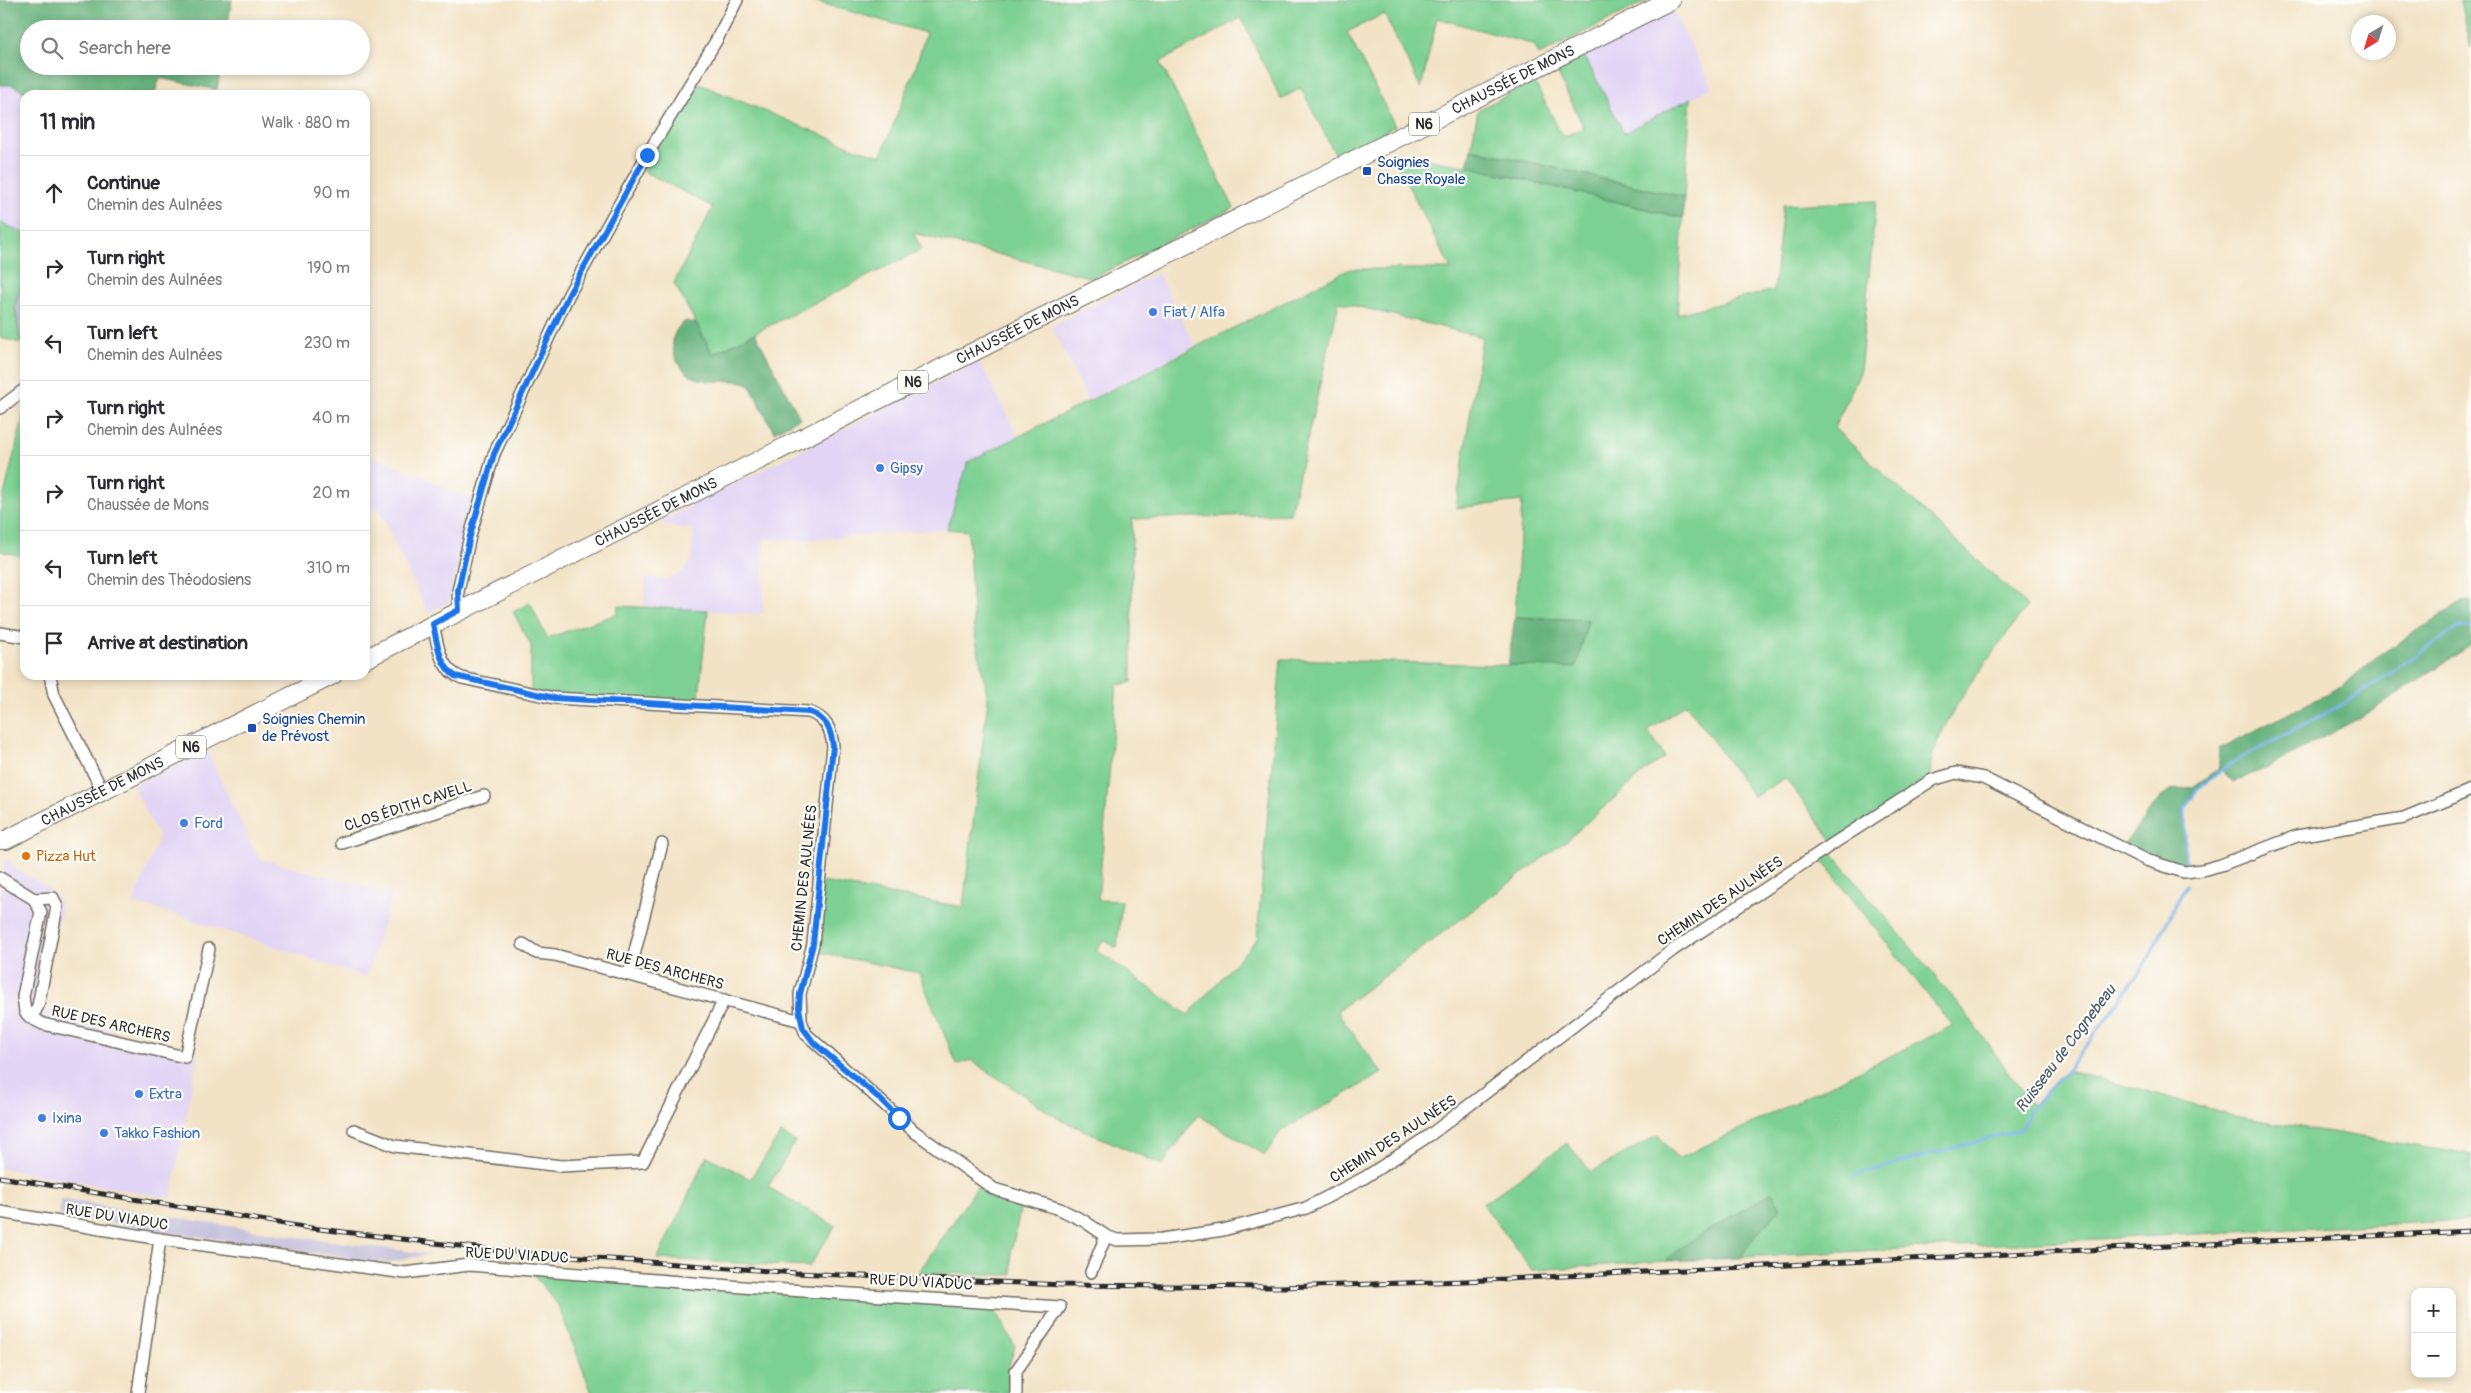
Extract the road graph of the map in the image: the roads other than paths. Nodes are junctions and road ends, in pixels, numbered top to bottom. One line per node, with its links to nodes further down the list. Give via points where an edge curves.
1 (737, 0): 5 (street, via 569,294 494,454 470,536 458,591)
2 (1671, 0): 5 (main road, CHAUSSÉE DE MONS / N6)
3 (20, 393): 4 (street)
4 (0, 408)
5 (459, 610): 6 (main road, CHAUSSÉE DE MONS / N6)
6 (433, 624): 9 (main road, CHAUSSÉE DE MONS / N6); 27 (street, CHEMIN DES AULNÉES, via 445,667 462,678 554,698 809,712 825,721 833,746 813,944 800,994)
7 (0, 633): 8 (street)
8 (20, 636)
9 (370, 656)
10 (51, 680): 12 (street, via 54,696)
11 (323, 680): 12 (main road, CHAUSSÉE DE MONS / N6)
12 (102, 790): 16 (main road, CHAUSSÉE DE MONS / N6)
13 (2471, 790): 30 (street, CHEMIN DES AULNÉES, via 2404,818 2298,836 2221,865 2184,872 2146,860 1983,778 1956,773 1942,776 1729,911 1667,954 1430,1135 1334,1195 1281,1216 1192,1236 1117,1240)
14 (484, 796): 15 (street, CLOS ÉDITH CAVELL)
15 (342, 843)
16 (2, 844)
17 (662, 844): 24 (street)
18 (0, 878): 20 (street)
19 (0, 889): 20 (street)
20 (18, 892): 21 (street, RUE DES ARCHERS)
21 (34, 899): 26 (street, RUE DES ARCHERS, via 41,912 23,996 25,1012); 26 (street, RUE DES ARCHERS, via 53,898 57,907 38,1006)
22 (523, 944): 24 (street, RUE DES ARCHERS, via 537,953)
23 (209, 949): 26 (street, RUE DES ARCHERS, via 185,1057 43,1024)
24 (629, 975): 25 (street, RUE DES ARCHERS)
25 (724, 1000): 27 (street, RUE DES ARCHERS); 28 (street, via 643,1162 561,1166 395,1146)
26 (31, 1018)
27 (801, 1021): 30 (street, CHEMIN DES AULNÉES, via 814,1043 915,1132 981,1182 1002,1193 1060,1209)
28 (354, 1130)
29 (0, 1212): 31 (street, RUE DU VIADUC)
30 (1106, 1236): 32 (street)
31 (160, 1239): 33 (street); 34 (street, RUE DU VIADUC, via 405,1273 469,1265 756,1288 1060,1306 1016,1371)
32 (1091, 1272)
33 (138, 1393)
34 (1016, 1393)

